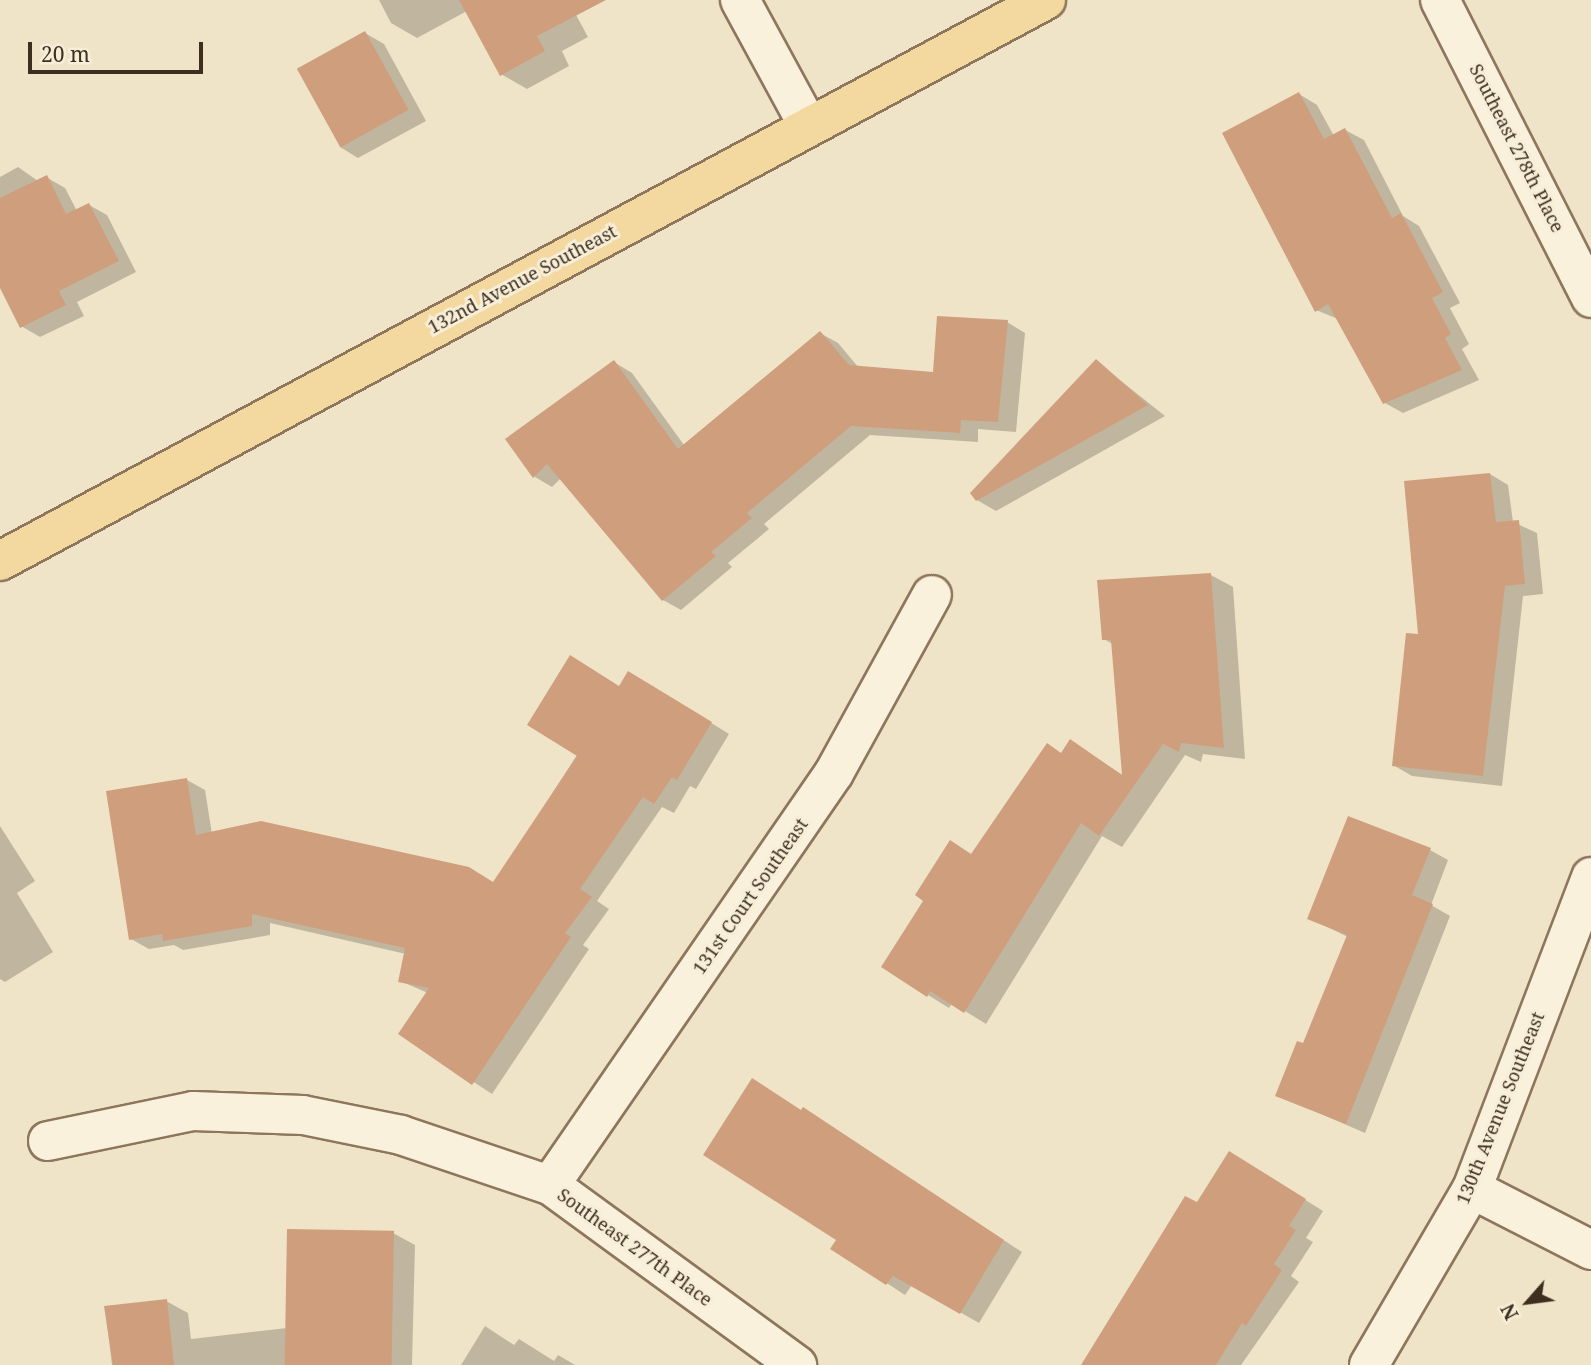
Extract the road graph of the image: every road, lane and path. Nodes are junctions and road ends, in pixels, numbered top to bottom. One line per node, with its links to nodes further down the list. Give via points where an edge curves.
1 (740, 0): 4 (street)
2 (1046, 0): 4 (main road, 132nd Avenue Southeast)
3 (1440, 0): 5 (street, Southeast 278th Place)
4 (808, 125): 6 (main road, 132nd Avenue Southeast)
5 (1591, 298)
6 (0, 561)
7 (932, 595): 10 (street, 131st Court Southeast, via 834,773)
8 (1591, 877): 11 (street, 130th Avenue Southeast)
9 (48, 1141): 10 (street, Southeast 277th Place, via 193,1111 303,1115 401,1135)
10 (550, 1185): 13 (street, Southeast 277th Place)
11 (1472, 1189): 12 (street); 14 (street, 130th Avenue Southeast)
12 (1591, 1250)
13 (797, 1365)
14 (1368, 1365)

